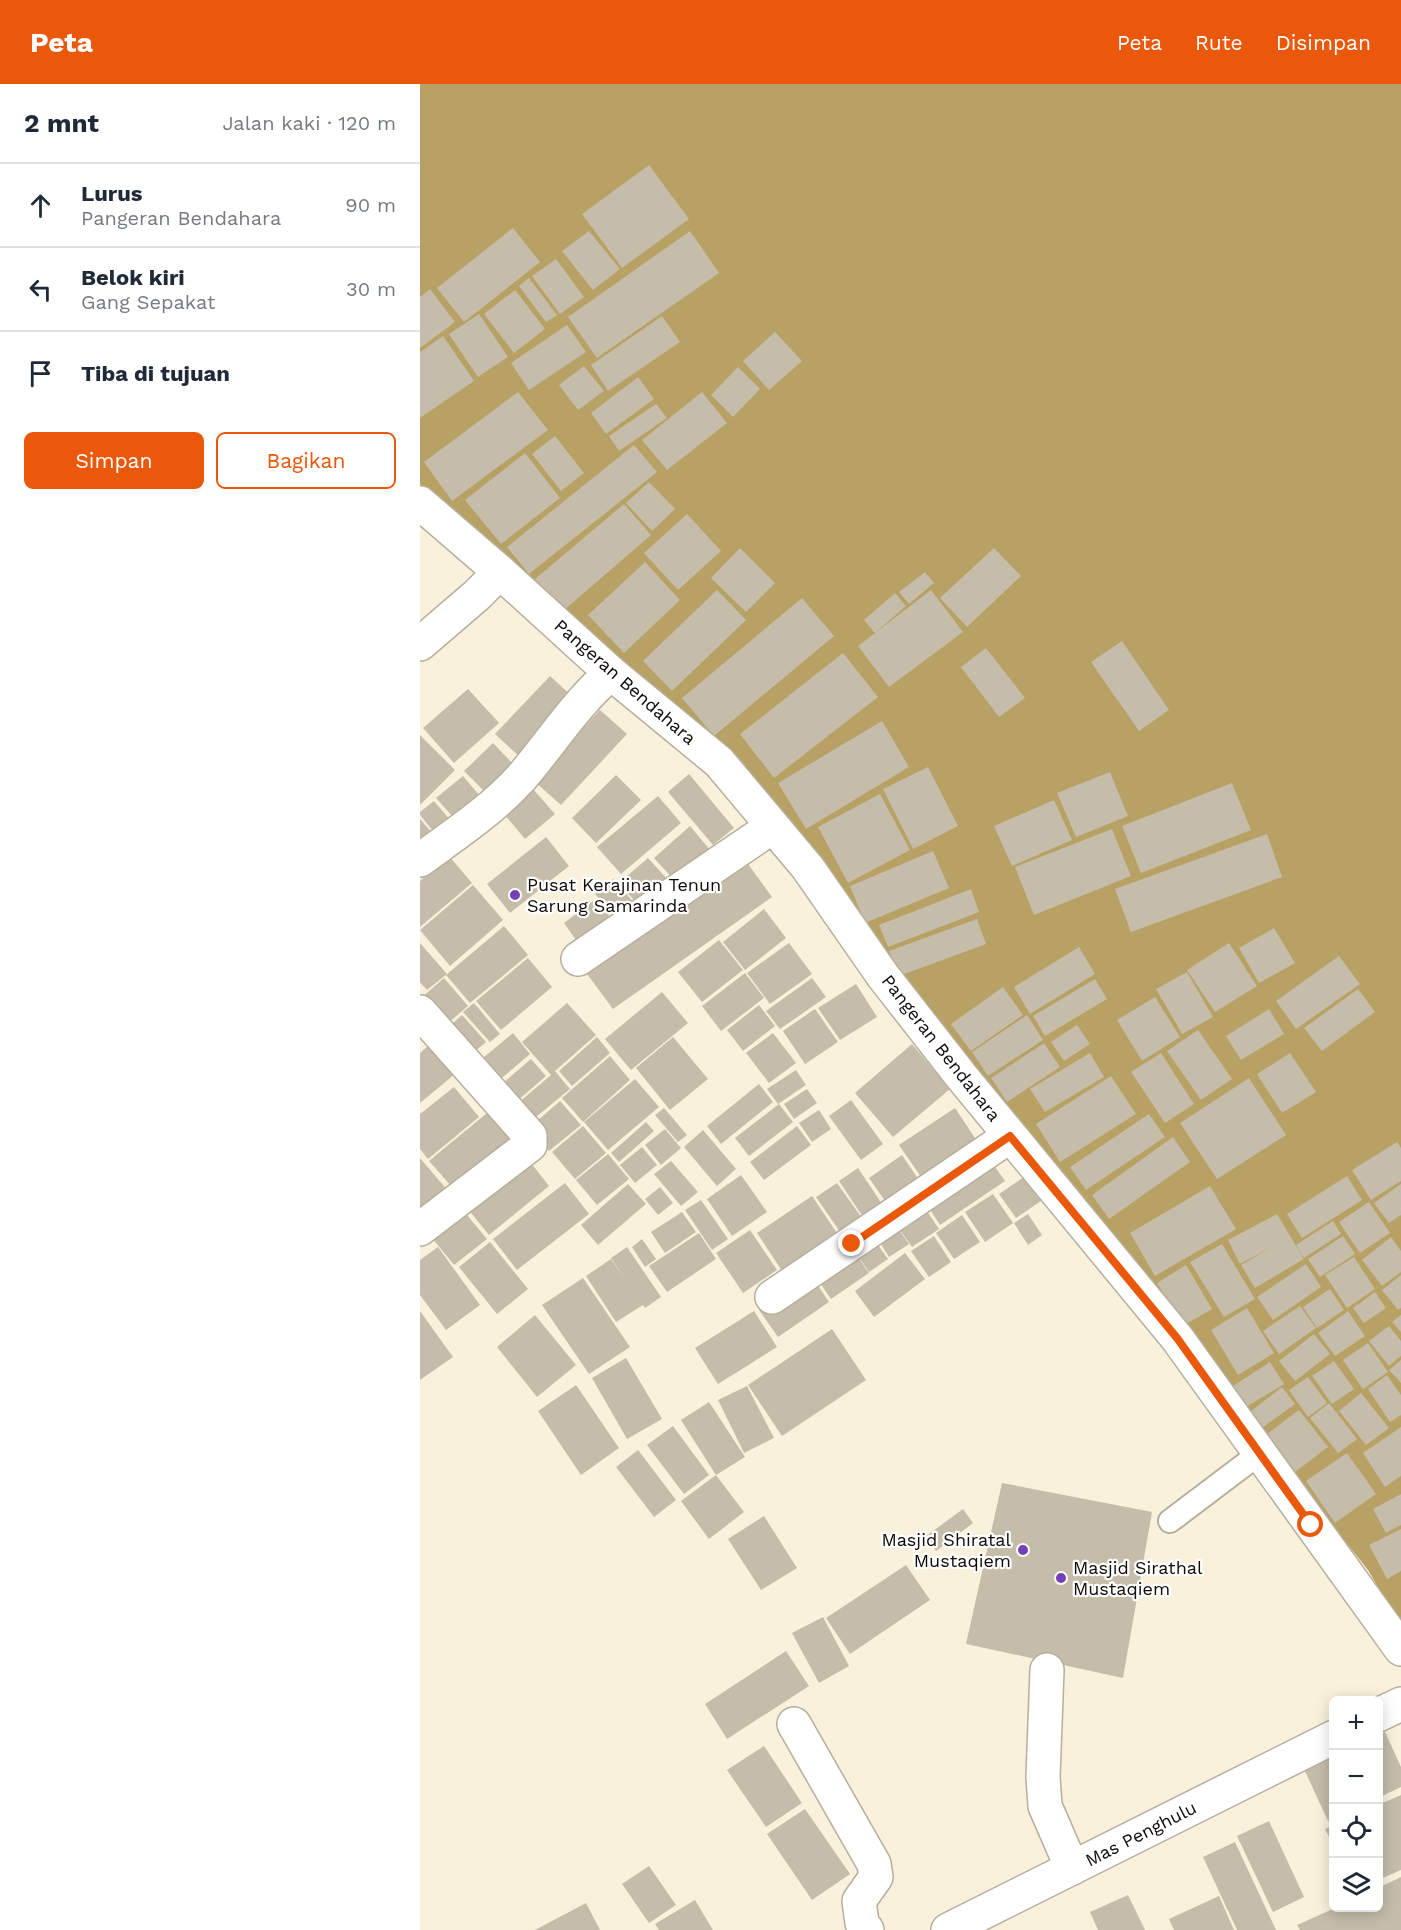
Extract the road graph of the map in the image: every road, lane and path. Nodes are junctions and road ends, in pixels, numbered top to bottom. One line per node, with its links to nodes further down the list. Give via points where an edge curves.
1 (420, 503): 2 (street, Pangeran Bendahara)
2 (500, 572): 3 (street); 6 (street, Pangeran Bendahara)
3 (477, 595): 4 (street); 5 (street)
4 (420, 622)
5 (420, 644)
6 (611, 673): 7 (street, Pangeran Bendahara, via 719,762); 8 (street, via 595,687 520,779 492,806)
7 (772, 827): 9 (street); 11 (street, Pangeran Bendahara, via 808,868 883,976)
8 (420, 860)
9 (578, 959)
10 (420, 1012): 12 (street, via 530,1136 530,1145)
11 (1010, 1136): 13 (street); 14 (street, Pangeran Bendahara, via 1177,1338)
12 (420, 1229)
13 (772, 1297)
14 (1260, 1453): 15 (lane); 16 (street, Pangeran Bendahara)
15 (1170, 1521)
16 (1401, 1649)
17 (1047, 1670): 22 (street, via 1045,1806)
18 (1401, 1704): 19 (street)
19 (1383, 1713)
20 (794, 1724): 23 (street, via 874,1864 876,1877 859,1901)
21 (1329, 1739): 22 (street, Mas Penghulu)
22 (1064, 1849): 24 (street, Mas Penghulu)
23 (865, 1926)
24 (948, 1930)

